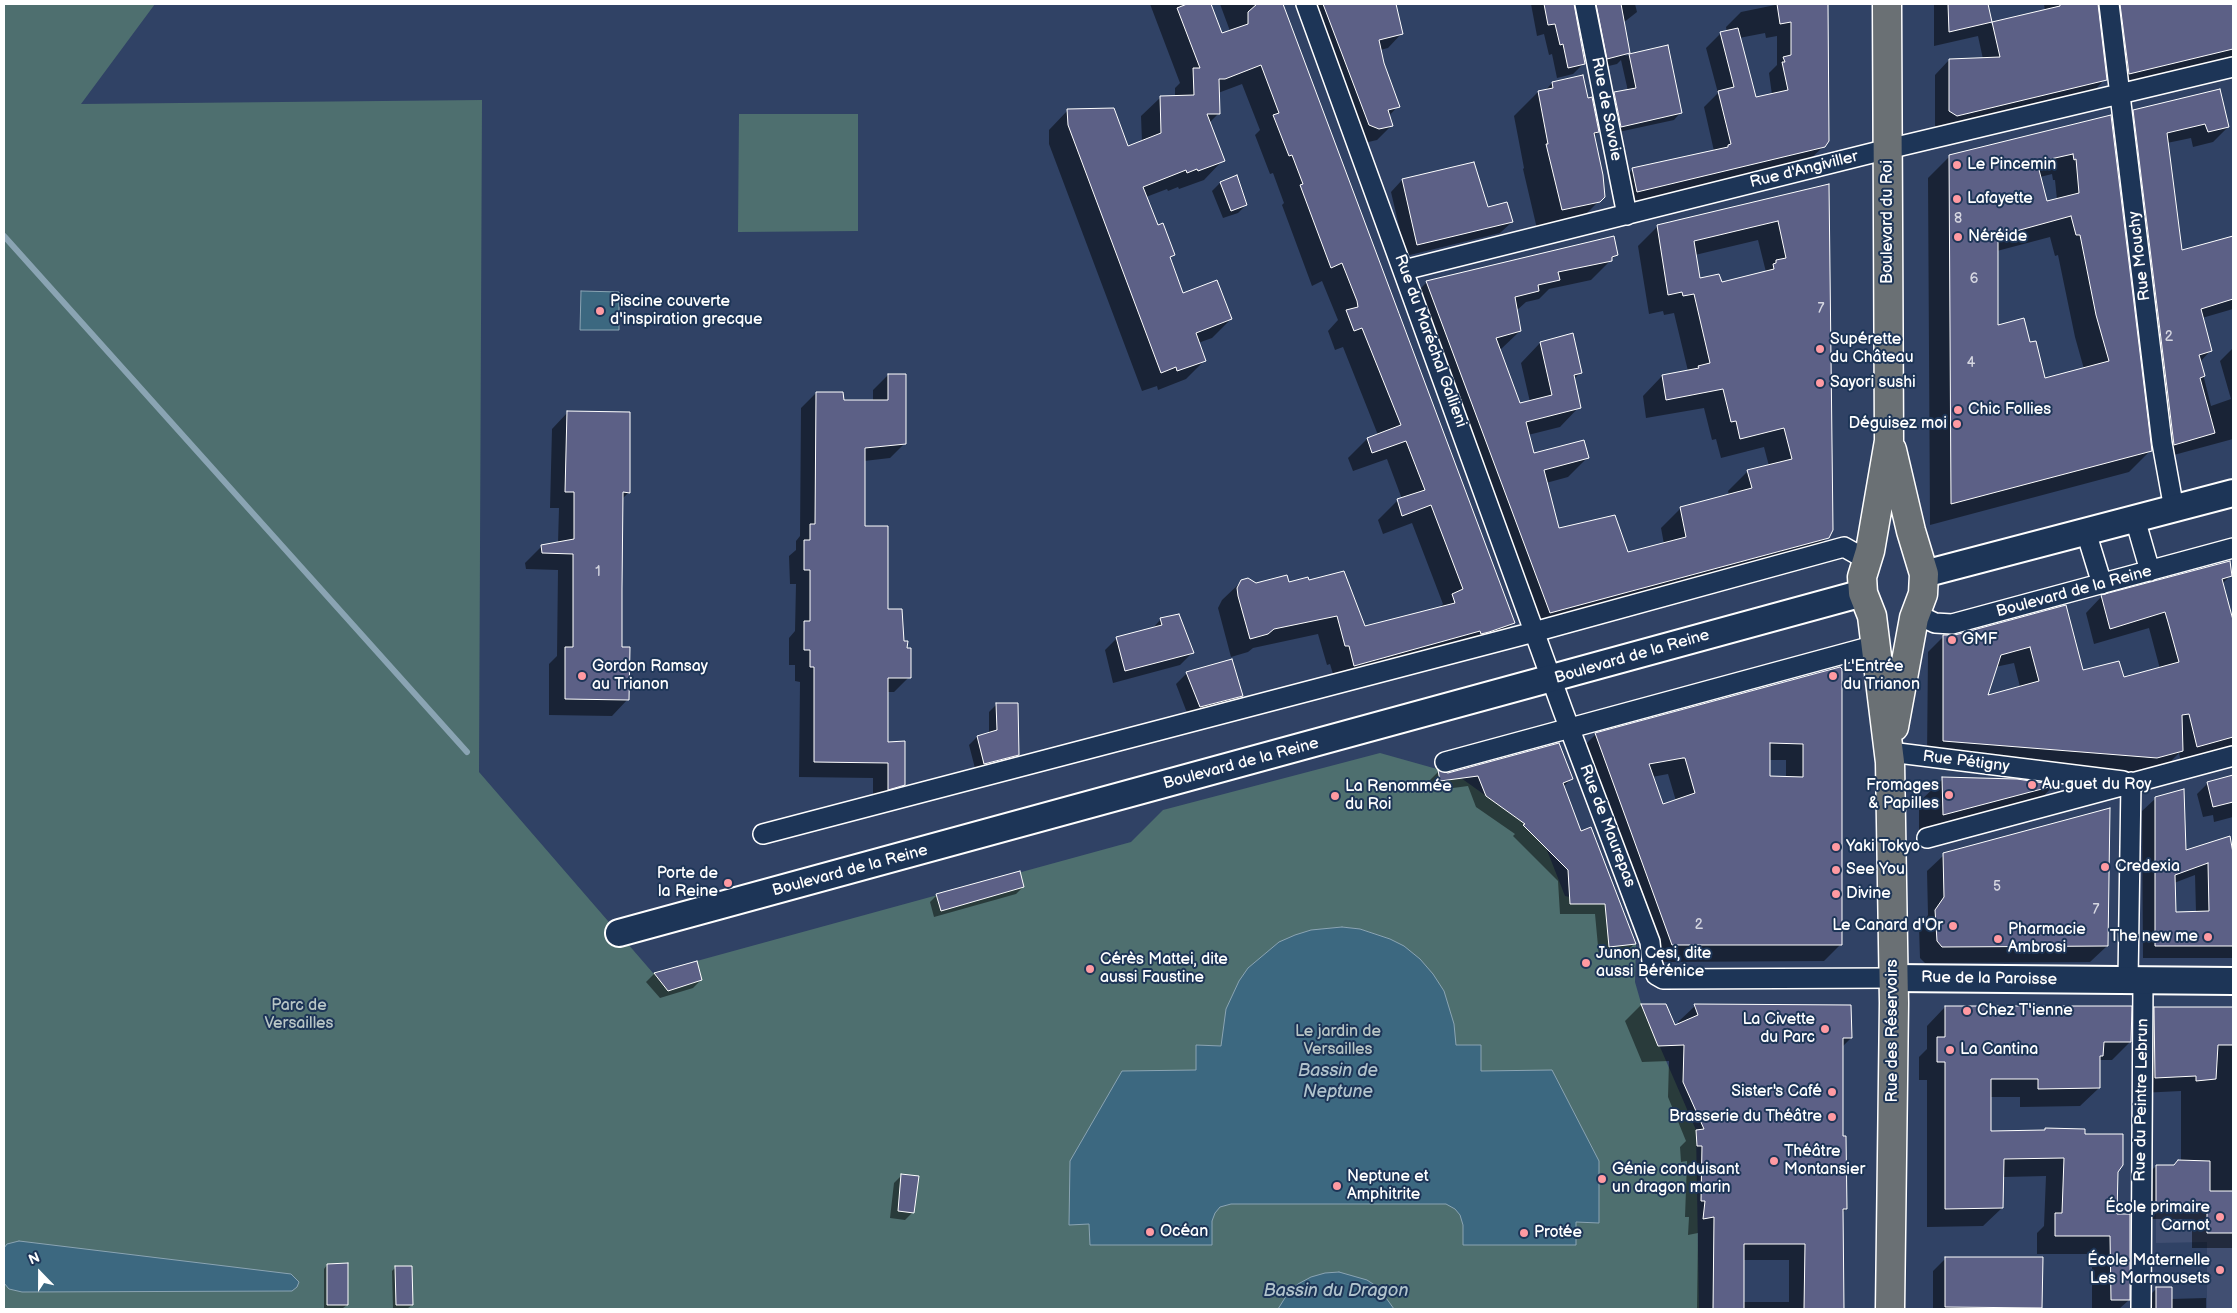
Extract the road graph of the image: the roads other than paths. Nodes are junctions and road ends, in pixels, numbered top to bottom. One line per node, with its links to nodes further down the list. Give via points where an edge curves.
1 (1306, 4): 9 (street, Rue du Maréchal Gallieni)
2 (1584, 4): 8 (street, Rue de Savoie)
3 (1887, 4): 7 (main road, Boulevard du Roi)
4 (2109, 4): 6 (street, Rue Mouchy)
5 (2233, 67): 6 (street, Rue d'Angiviller)
6 (2120, 95): 7 (street, Rue d'Angiviller); 12 (street, Rue Mouchy, via 2165,461)
7 (1888, 149): 8 (street, Rue d'Angiviller); 10 (main road, Boulevard du Roi)
8 (1627, 215): 9 (street, Rue d'Angiviller)
9 (1404, 270): 22 (street, Rue du Maréchal Gallieni)
10 (1889, 441): 16 (main road, Boulevard du Roi); 17 (main road, Boulevard du Roi)
11 (2233, 493): 12 (street)
12 (2174, 509): 13 (street)
13 (2135, 519): 14 (street); 18 (street)
14 (2086, 532): 17 (street); 19 (street)
15 (2233, 548): 18 (street, Boulevard de la Reine)
16 (1868, 555): 17 (main road, via 1895,547); 20 (main road, via 1862,576); 22 (street, via 1844,547)
17 (1921, 563): 21 (main road, Boulevard du Roi, via 1923,594)
18 (2150, 571): 19 (street, Boulevard de la Reine)
19 (2102, 584): 21 (street, Boulevard de la Reine, via 1952,624 1935,623)
20 (1867, 604): 21 (main road, Boulevard de la Reine, via 1889,620); 23 (main road, Rue des Réservoirs); 24 (street, Boulevard de la Reine)
21 (1915, 616): 26 (main road, Rue des Réservoirs)
22 (1534, 632): 24 (street, Rue du Maréchal Gallieni); 30 (street)
23 (1876, 645): 25 (street); 26 (main road, Rue des Réservoirs)
24 (1551, 680): 25 (street, Rue de Maurepas); 32 (street, Boulevard de la Reine)
25 (1570, 729): 28 (street); 33 (street, Rue de Maurepas, via 1650,942)
26 (1890, 752): 29 (street, Rue Pétigny); 34 (main road, Rue des Réservoirs)
27 (2233, 756): 29 (street)
28 (1445, 762)
29 (2131, 782): 31 (street); 35 (street, Rue du Peintre Lebrun)
30 (763, 834)
31 (1927, 838)
32 (619, 933)
33 (1656, 975): 34 (street, Rue de la Paroisse, via 1662,979)
34 (1894, 978): 35 (street, Rue de la Paroisse); 37 (main road, Rue des Réservoirs)
35 (2136, 980): 36 (street, Rue de la Paroisse); 38 (street, Rue du Peintre Lebrun)
36 (2233, 981)
37 (1890, 1309)
38 (2141, 1309)

